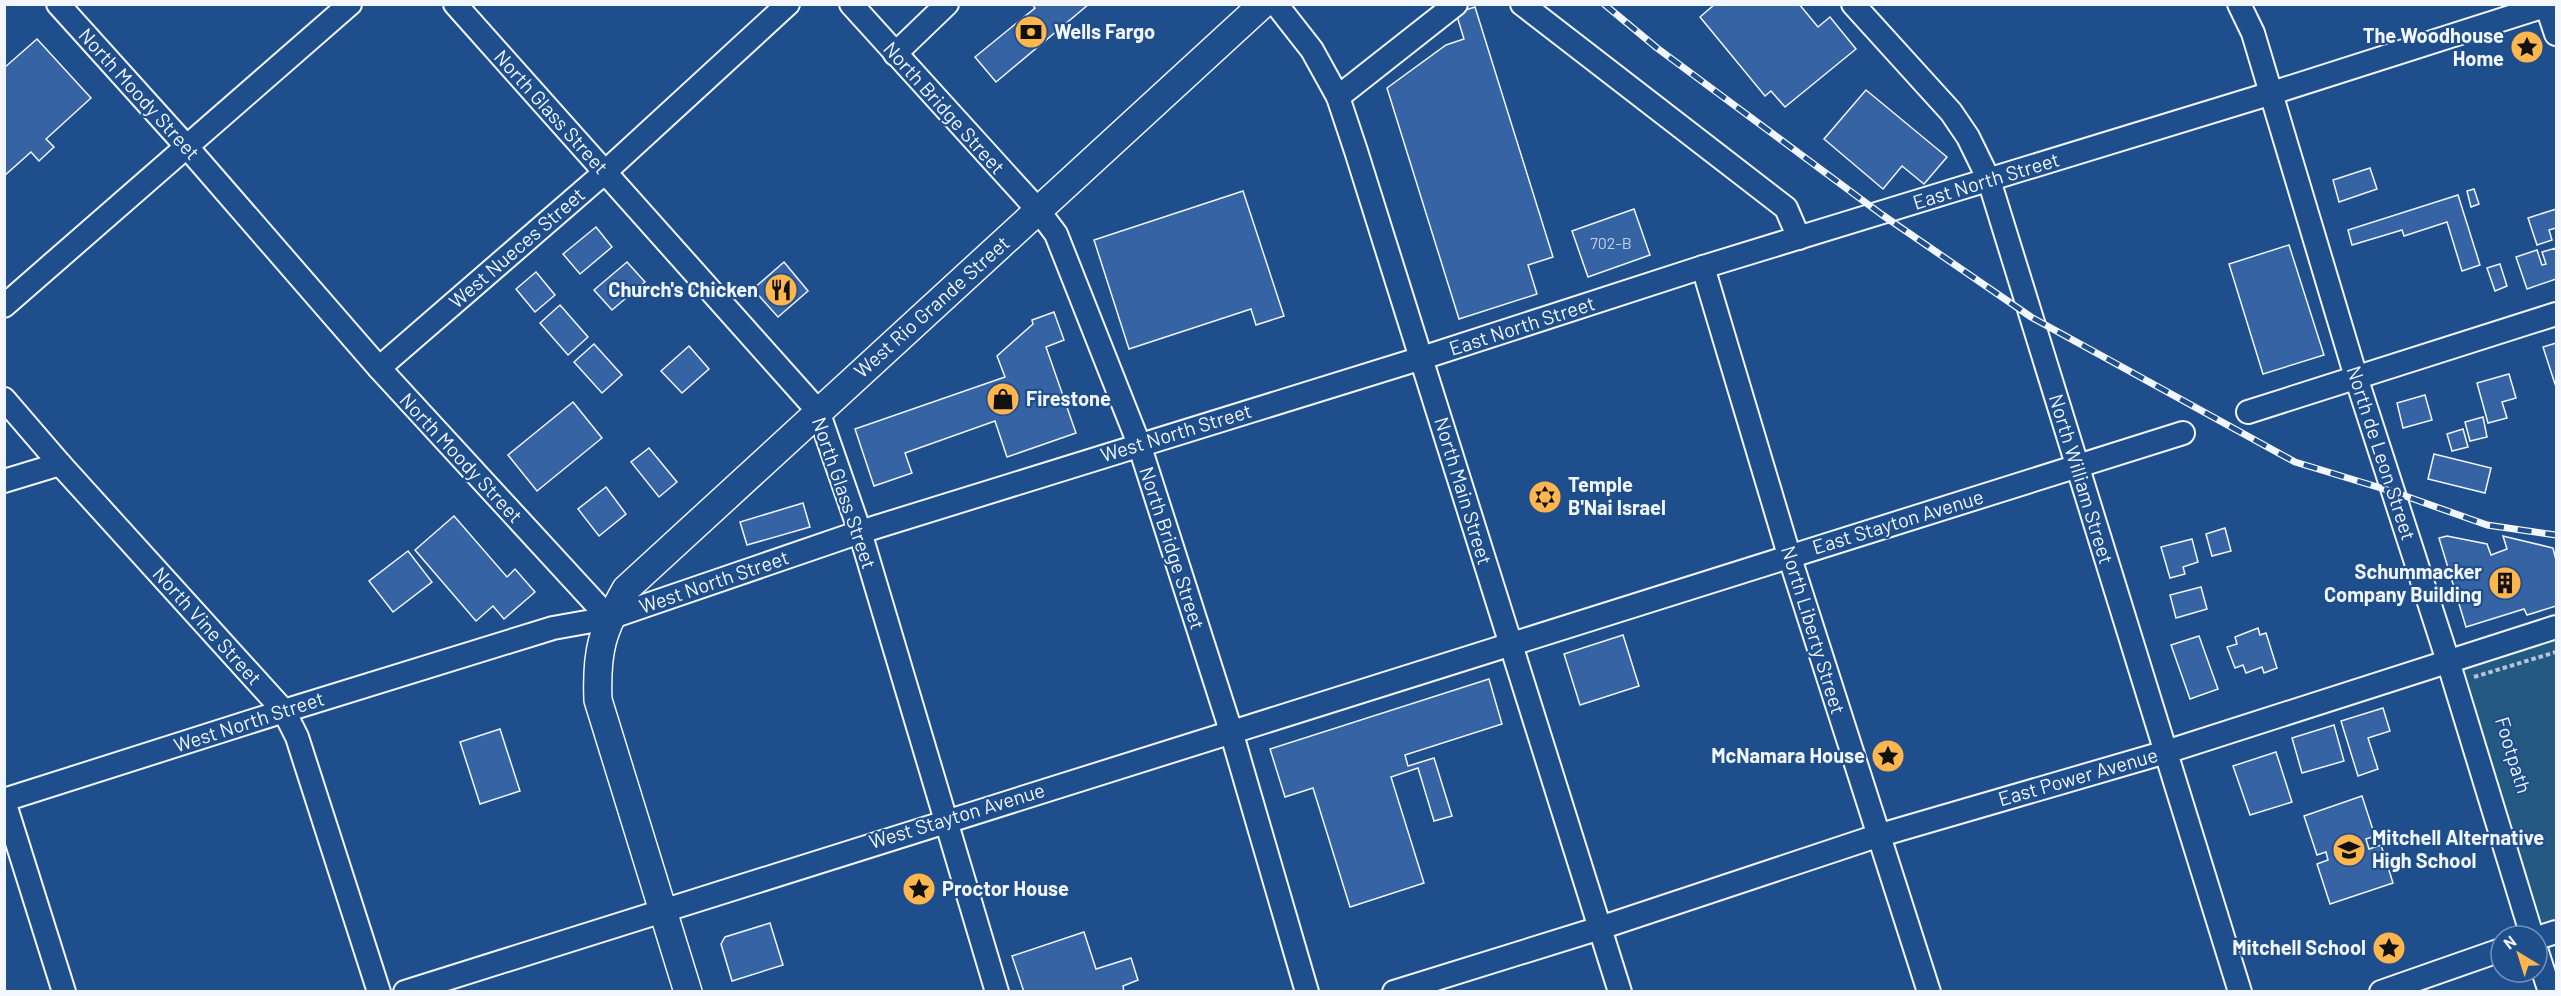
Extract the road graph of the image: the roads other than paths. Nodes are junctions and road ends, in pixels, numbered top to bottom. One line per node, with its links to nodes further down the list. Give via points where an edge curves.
1 (58, 4): 18 (street, North Moody Street)
2 (350, 4): 18 (street)
3 (455, 4): 19 (street, North Glass Street)
4 (788, 4): 19 (street, West Nueces Street)
5 (851, 4): 15 (street, North Bridge Street)
6 (947, 4): 15 (street)
7 (1263, 4): 21 (main road, West Rio Grande Street)
8 (1276, 4): 17 (street, North Main Street, via 1312,50)
9 (1456, 4): 17 (street)
10 (1522, 4): 22 (street, via 1786,208)
11 (1853, 4): 20 (street, North William Street, via 1951,112)
12 (2240, 4): 16 (street, North de Leon Street)
13 (2548, 5): 14 (street); 16 (street, East North Street)
14 (2556, 34)
15 (895, 54): 21 (street, North Bridge Street)
16 (2272, 93): 20 (street, East North Street); 28 (street, North de Leon Street)
17 (1338, 97): 26 (street, North Main Street)
18 (187, 147): 24 (street); 27 (street, North Moody Street)
19 (604, 173): 27 (street, West Nueces Street); 30 (street, North Glass Street)
20 (1989, 180): 22 (street, East North Street); 35 (street, North William Street)
21 (1038, 210): 30 (main road, West Rio Grande Street); 33 (street, North Bridge Street, via 1056,234)
22 (1799, 238): 23 (street, East North Street)
23 (1703, 267): 26 (street, East North Street); 38 (street, North Liberty Street)
24 (4, 306)
25 (2556, 314): 28 (street)
26 (1422, 358): 33 (street, West North Street); 41 (street, North Main Street)
27 (379, 368): 39 (street, North Moody Street)
28 (2356, 377): 31 (street); 42 (street, North de Leon Street)
29 (4, 399): 34 (street, North Vine Street)
30 (818, 411): 37 (street, North Glass Street); 39 (main road, West Rio Grande Street, via 626,589)
31 (2248, 412)
32 (2183, 433): 35 (street, East Stayton Avenue)
33 (1139, 444): 37 (street, West North Street); 44 (street, North Bridge Street)
34 (60, 464): 36 (street); 43 (street, North Vine Street)
35 (2077, 466): 38 (street, East Stayton Avenue); 45 (street, North William Street)
36 (4, 481)
37 (860, 531): 39 (street, West North Street); 47 (street, North Glass Street)
38 (1789, 555): 41 (street, East Stayton Avenue); 48 (street, North Liberty Street)
39 (609, 618): 43 (street, West North Street, via 553,628); 49 (main road, via 597,665 598,700)
40 (2556, 627): 42 (street, East Power Avenue)
41 (1510, 646): 44 (street, West Stayton Avenue); 51 (street, North Main Street)
42 (2448, 661): 45 (street, East Power Avenue); 50 (street, North de Leon Street)
43 (284, 711): 46 (street, West North Street); 54 (street, North Vine Street, via 297,737)
44 (1231, 731): 47 (street, West Stayton Avenue); 58 (street, North Bridge Street)
45 (2166, 752): 48 (street, East Power Avenue); 62 (street, North William Street)
46 (4, 801): 53 (street)
47 (945, 820): 49 (street, West Stayton Avenue); 57 (street, North Glass Street)
48 (1877, 837): 51 (street, East Power Avenue); 61 (street, North Liberty Street)
49 (663, 909): 55 (street, West Stayton Avenue); 56 (main road)
50 (2528, 924)
51 (1600, 928): 59 (street, East Power Avenue); 60 (street, North Main Street)
52 (2489, 954): 63 (street)
53 (64, 992)
54 (379, 992)
55 (405, 992)
56 (688, 992)
57 (997, 992)
58 (1307, 992)
59 (1394, 992)
60 (1620, 992)
61 (1929, 992)
62 (2240, 992)
63 (2381, 992)

